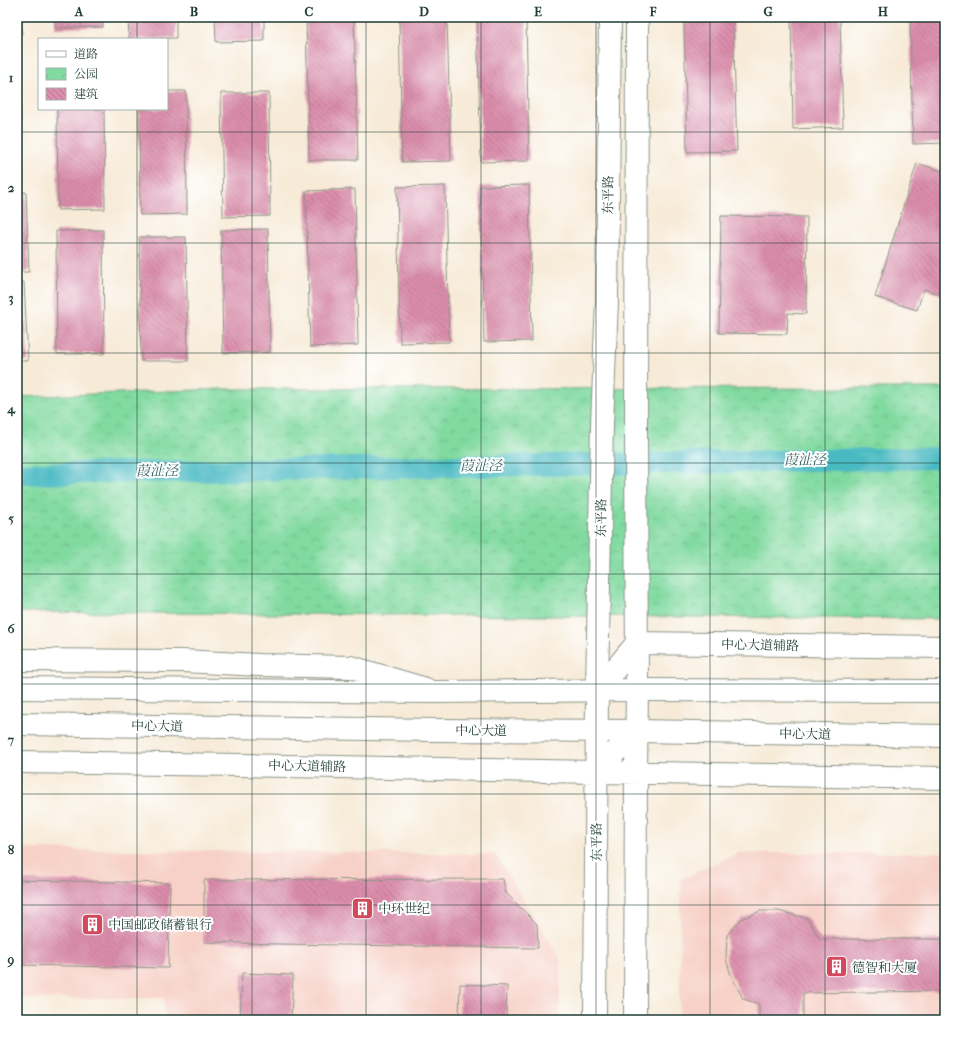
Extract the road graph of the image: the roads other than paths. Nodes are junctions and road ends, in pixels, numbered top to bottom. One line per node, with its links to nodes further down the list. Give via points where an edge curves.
1 (610, 17): 8 (main road, 东平路, via 607,301)
2 (637, 17): 3 (main road)
3 (637, 643): 4 (main road, 中心大道辅路); 7 (main road); 8 (main road)
4 (945, 647)
5 (17, 660): 10 (main road, via 182,661 260,666 351,667)
6 (17, 688): 10 (main road)
7 (637, 690): 8 (main road); 9 (main road); 13 (main road)
8 (597, 691): 10 (main road); 12 (main road, 东平路)
9 (945, 691)
10 (436, 692)
11 (17, 724): 12 (main road, 中心大道)
12 (597, 730): 13 (main road, 中心大道); 16 (main road, 东平路)
13 (636, 731): 14 (main road, 中心大道); 16 (main road); 17 (main road)
14 (945, 736)
15 (17, 762): 16 (main road, 中心大道辅路)
16 (596, 772): 17 (main road, 中心大道辅路); 19 (main road, 东平路)
17 (636, 772): 18 (main road, 中心大道辅路); 20 (main road)
18 (945, 778)
19 (595, 1020)
20 (635, 1020)

